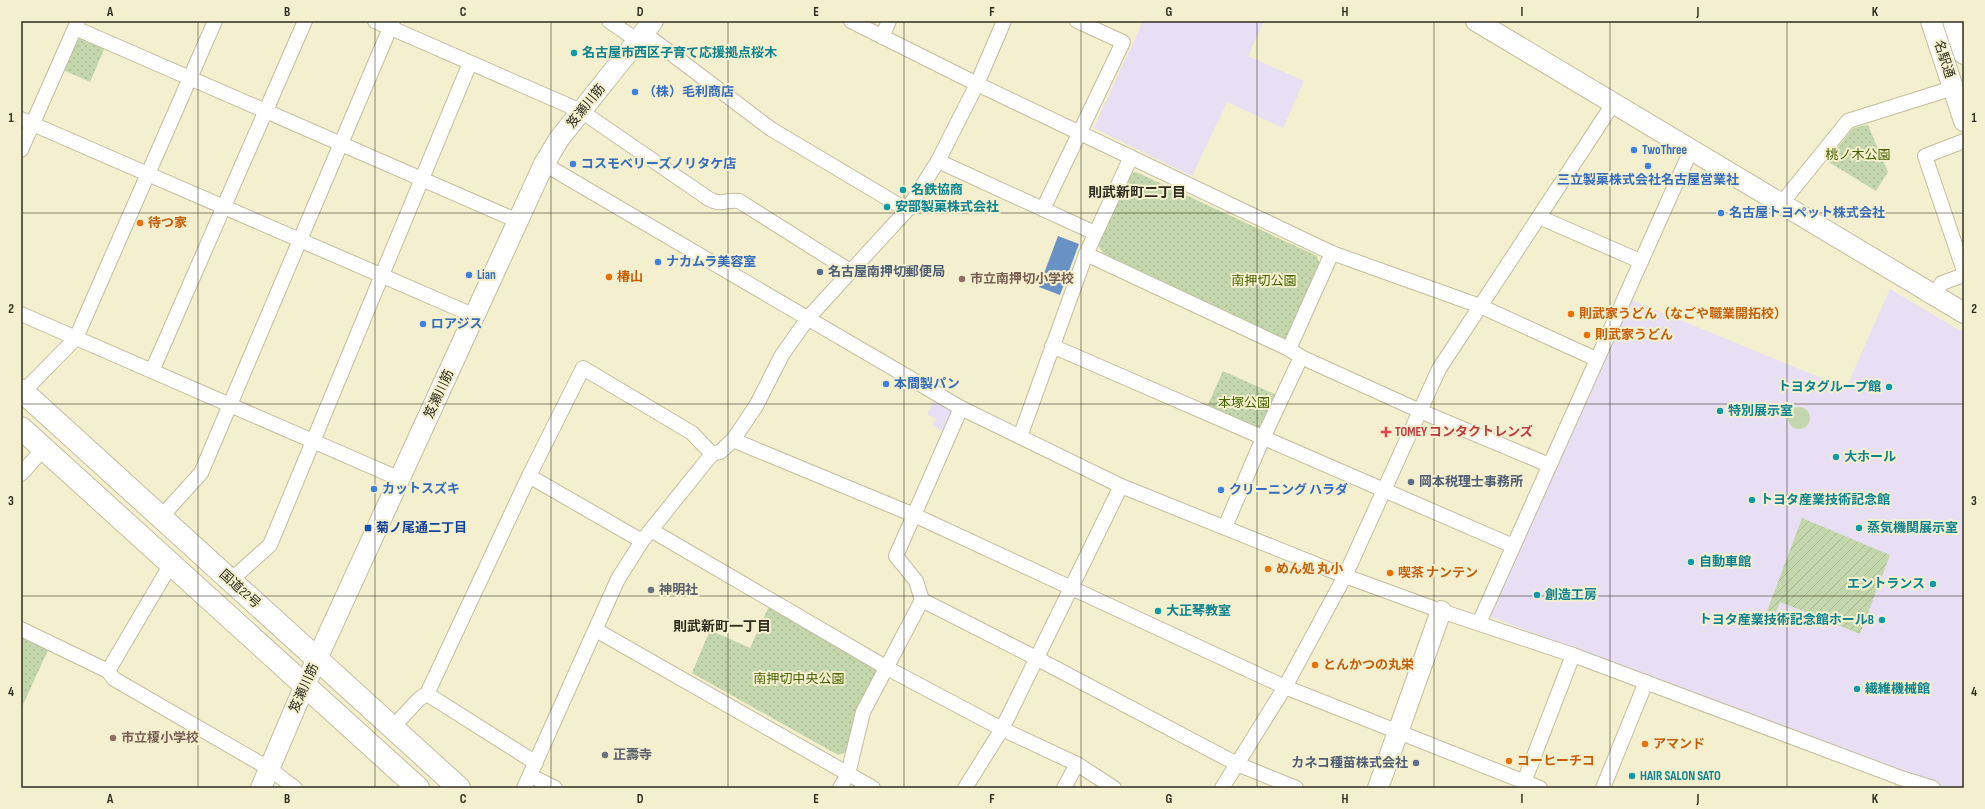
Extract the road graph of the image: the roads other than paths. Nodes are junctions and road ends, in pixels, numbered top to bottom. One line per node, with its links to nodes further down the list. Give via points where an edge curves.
1 (215, 21): 18 (street)
2 (305, 21): 22 (street)
3 (375, 21): 13 (street)
4 (609, 21): 14 (street)
5 (851, 21): 15 (street)
6 (889, 21): 15 (street)
7 (1077, 21): 26 (street, via 1122,42)
8 (1931, 21): 20 (street, 名駅通)
9 (1953, 21): 16 (street, 名駅通)
10 (1000, 22): 19 (street)
11 (1486, 23): 21 (street)
12 (77, 24): 18 (street); 25 (street)
13 (391, 24): 17 (street); 28 (street)
14 (645, 32): 23 (street, 笈瀬川筋); 39 (street, via 771,130)
15 (882, 37): 19 (street)
16 (1964, 54)
17 (470, 63): 23 (street); 35 (street)
18 (190, 78): 22 (street); 34 (street)
19 (977, 84): 26 (street); 32 (street)
20 (1953, 88): 24 (street, 名駅通); 36 (street, via 1848,121)
21 (1613, 104): 30 (street); 40 (street)
22 (266, 110): 28 (street); 37 (street)
23 (581, 111): 33 (street, 笈瀬川筋, via 559,139); 47 (street, via 710,199 722,203 739,201)
24 (1964, 121)
25 (27, 122): 29 (street); 34 (street)
26 (1079, 132): 31 (street); 38 (street)
27 (1964, 141): 48 (street, via 1925,156)
28 (341, 143): 35 (street); 43 (street)
29 (21, 150)
30 (1691, 150): 36 (street); 46 (street)
31 (1130, 157): 42 (street); 44 (street)
32 (938, 161): 38 (street); 39 (street)
33 (544, 164): 41 (street, 笈瀬川筋); 56 (street)
34 (148, 174): 37 (street); 57 (street)
35 (422, 179): 41 (street); 50 (street)
36 (1781, 204): 51 (street)
37 (224, 207): 43 (street); 62 (street)
38 (1043, 208): 42 (street)
39 (907, 210): 47 (street)
40 (1539, 217): 46 (street); 52 (street)
41 (518, 221): 55 (street, 笈瀬川筋)
42 (1095, 233): 45 (street)
43 (300, 240): 50 (street); 64 (street)
44 (1332, 253): 52 (street); 59 (street)
45 (1086, 254): 58 (street); 59 (street)
46 (1640, 261): 61 (street)
47 (850, 271): 56 (street)
48 (1964, 271)
49 (1964, 275): 51 (street, via 1942,283)
50 (382, 276): 55 (street); 71 (street)
51 (1934, 295): 54 (street)
52 (1480, 306): 61 (street); 66 (street, via 1439,369)
53 (21, 314): 57 (street)
54 (1964, 314)
55 (475, 316): 77 (street, 笈瀬川筋)
56 (808, 318): 65 (street); 70 (street, via 782,355 756,406)
57 (76, 338): 62 (street); 63 (street)
58 (1052, 346): 68 (street); 69 (street)
59 (1289, 350): 60 (street)
60 (1301, 357): 66 (street); 69 (street)
61 (1596, 359): 74 (street)
62 (152, 371): 64 (street)
63 (22, 391): 80 (highway, 国道22号)
64 (230, 405): 71 (street); 80 (street, via 202,473)
65 (961, 408): 68 (street); 81 (street)
66 (1420, 411): 74 (street); 79 (street)
67 (21, 428): 72 (highway)
68 (1020, 437): 78 (street)
69 (1263, 438): 79 (street); 82 (street)
70 (733, 440): 73 (street, via 720,452); 81 (street)
71 (313, 441): 77 (street); 88 (street, via 270,545)
72 (44, 448): 75 (street); 86 (highway)
73 (712, 454): 76 (street, via 692,433 583,368); 83 (street)
74 (1549, 465): 85 (street)
75 (21, 474)
76 (529, 476): 84 (street); 103 (street)
77 (400, 479): 97 (street, 笈瀬川筋)
78 (1121, 486): 82 (street); 89 (street)
79 (1384, 490): 85 (street); 87 (street)
80 (161, 516): 88 (highway, 国道22号)
81 (914, 516): 89 (street); 90 (street, via 896,556 916,581)
82 (1225, 528): 87 (street)
83 (651, 530): 84 (street); 98 (street)
84 (642, 541): 94 (street, via 618,579)
85 (1513, 546): 92 (street)
86 (171, 564): 99 (street); 101 (highway)
87 (1345, 576): 91 (street); 102 (street)
88 (231, 580): 97 (highway, 国道22号)
89 (1069, 588): 96 (street); 102 (street)
90 (922, 600): 96 (street); 98 (street)
91 (1441, 611): 92 (street); 106 (street)
92 (1479, 623): 95 (street)
93 (21, 629): 99 (street)
94 (596, 630): 110 (street); 111 (street)
95 (1573, 655): 100 (street); 112 (street)
96 (1036, 658): 105 (street); 108 (street)
97 (317, 659): 101 (street, 笈瀬川筋); 104 (highway, 国道22号)
98 (887, 668): 105 (street); 110 (street, via 863,712)
99 (108, 671): 109 (street, via 114,679)
100 (1646, 682): 113 (street); 128 (street)
101 (305, 685): 109 (street, 笈瀬川筋); 116 (highway)
102 (1285, 687): 106 (street); 108 (street)
103 (427, 694): 104 (street); 111 (street)
104 (393, 727): 117 (highway, 国道22号)
105 (1002, 729): 107 (street); 121 (street)
106 (1398, 731): 112 (street); 126 (street)
107 (1077, 764): 122 (street); 123 (street)
108 (1237, 764): 124 (street); 125 (street)
109 (270, 769): 114 (street, 笈瀬川筋); 115 (street)
110 (848, 774): 119 (street); 120 (street)
111 (530, 776): 118 (street)
112 (1524, 782): 127 (street)
113 (1898, 783): 129 (street)
114 (261, 788)
115 (295, 788)
116 (418, 788)
117 (459, 788)
118 (555, 788)
119 (840, 788)
120 (873, 788)
121 (965, 788)
122 (1064, 788)
123 (1114, 788)
124 (1222, 788)
125 (1296, 788)
126 (1378, 788)
127 (1540, 788)
128 (1603, 788)
129 (1933, 788)

